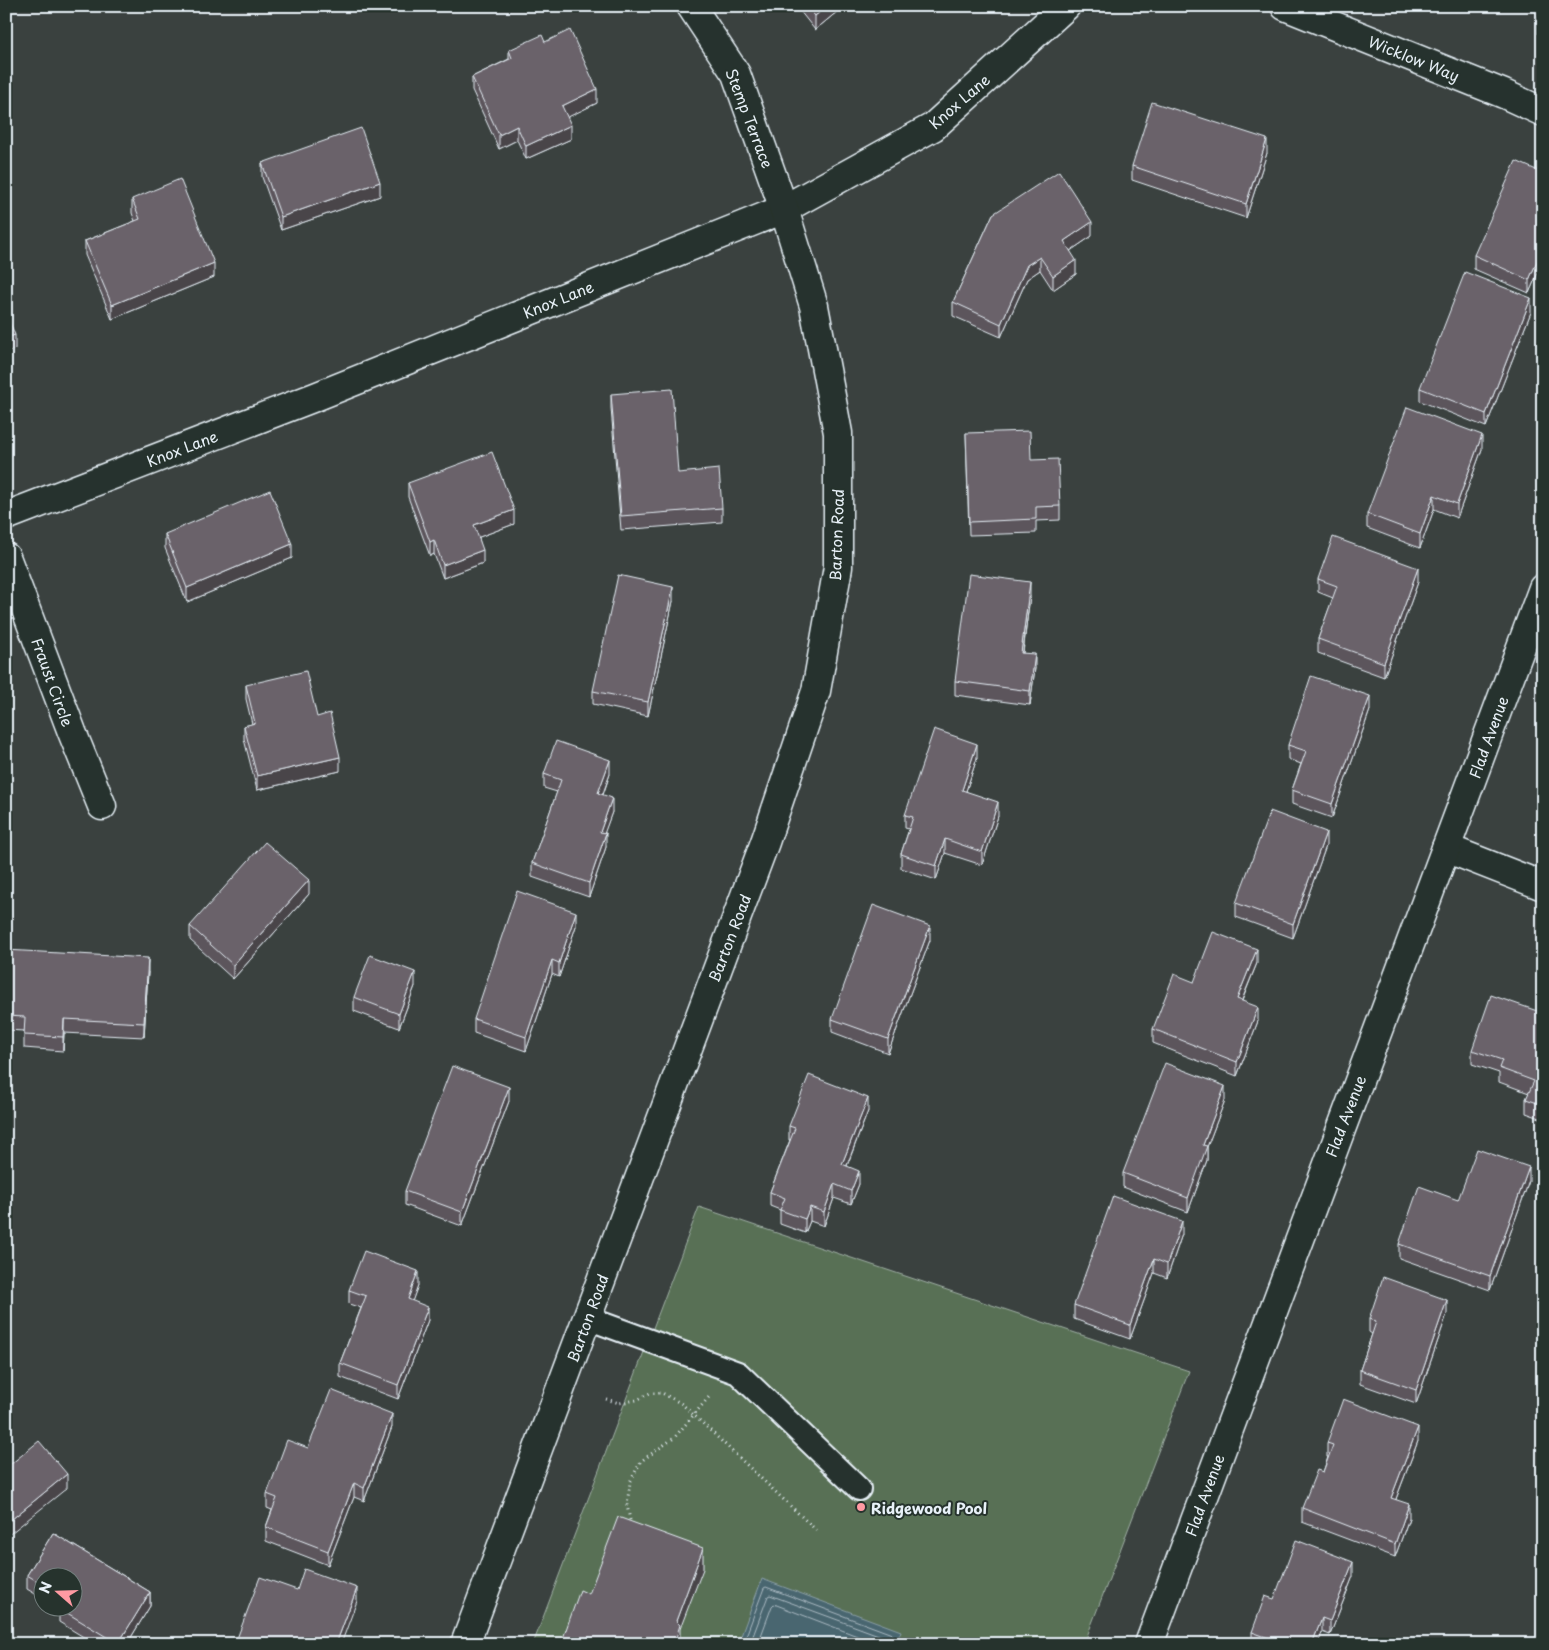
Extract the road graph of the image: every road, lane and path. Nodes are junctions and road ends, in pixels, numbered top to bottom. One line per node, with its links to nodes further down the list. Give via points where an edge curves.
1 (691, 6): 5 (street, Stemp Terrace, via 736,74)
2 (1066, 6): 5 (street, Knox Lane, via 933,127)
3 (1284, 6): 4 (street, Wicklow Way)
4 (1543, 112)
5 (784, 209): 6 (street, Knox Lane, via 315,397); 12 (street, Barton Road, via 814,306 838,433 838,567 816,690 765,842)
6 (6, 516)
7 (6, 557): 9 (street, Fraust Circle)
8 (1543, 588): 10 (street, Flad Avenue)
9 (102, 806)
10 (1446, 848): 11 (street); 20 (street, Flad Avenue)
11 (1543, 886)
12 (586, 1318): 13 (lane); 19 (street, Barton Road)
13 (732, 1370): 15 (path); 16 (lane, via 738,1372)
14 (606, 1398): 15 (path, via 620,1404 650,1393 662,1393)
15 (694, 1415): 17 (path, via 674,1438 641,1461 630,1482 627,1505 631,1525); 18 (path)
16 (859, 1489)
17 (640, 1528)
18 (816, 1530)
19 (465, 1644)
20 (1149, 1644)

